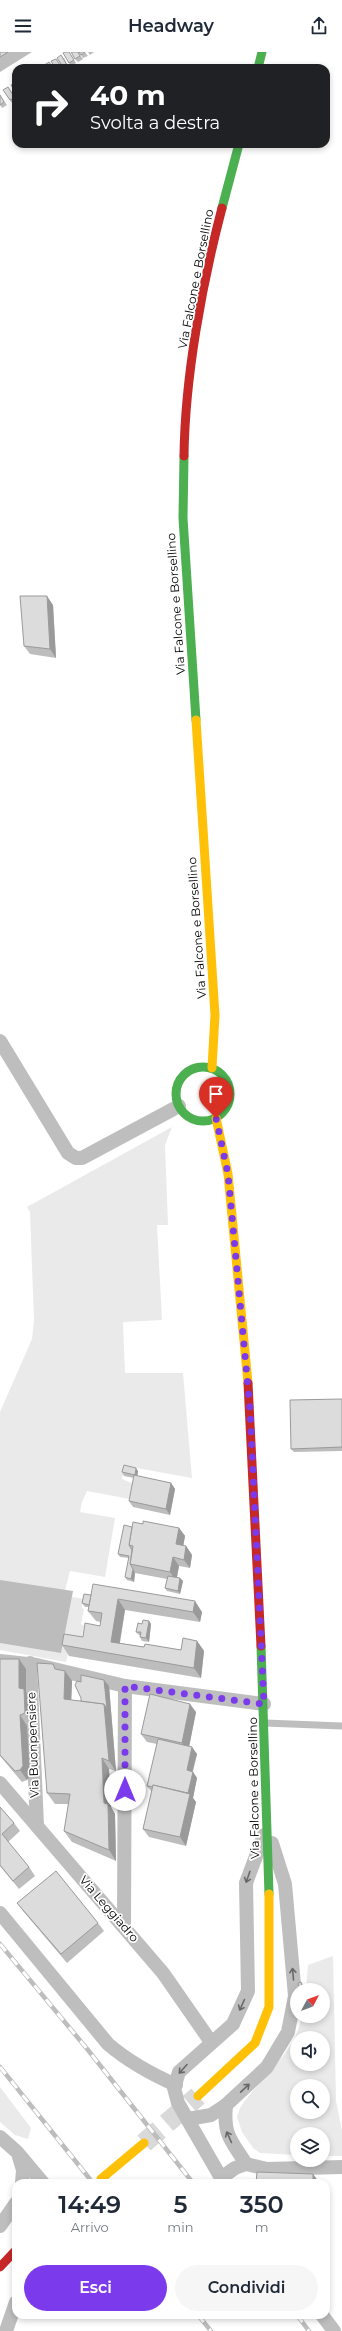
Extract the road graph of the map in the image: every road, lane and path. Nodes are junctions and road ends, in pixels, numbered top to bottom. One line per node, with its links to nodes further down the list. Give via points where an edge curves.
1 (262, 52): 2 (main road)
2 (259, 64)
3 (238, 148): 5 (main road, Via Falcone e Borsellino, via 220,216 197,324 184,435 183,526 215,1015)
4 (0, 1041): 6 (street, via 68,1153 76,1158 82,1158)
5 (212, 1068): 6 (main road, via 199,1067 186,1072 177,1088); 7 (main road, via 223,1076 230,1087 228,1105)
6 (179, 1106): 7 (main road, via 191,1118 208,1121)
7 (216, 1118): 11 (main road, Via Falcone e Borsellino, via 228,1174 250,1409)
8 (0, 1661): 9 (street)
9 (30, 1663): 10 (street); 15 (street, Via Buonpensiere)
10 (125, 1686): 11 (street); 18 (street)
11 (264, 1704): 12 (main road, Via Falcone e Borsellino)
12 (265, 1723): 13 (lane); 16 (main road, Via Falcone e Borsellino)
13 (342, 1726)
14 (0, 1782): 15 (street, Via Leggiadro)
15 (37, 1826): 18 (street, Via Leggiadro)
16 (267, 1827): 19 (street, one-way to 19, via 246,1883 248,1990 233,2024); 21 (main road, Via Falcone e Borsellino, via 269,2007 255,2043); 22 (street, one-way to 16, via 267,2067 288,2032 295,1996 285,1884)
17 (0, 1913): 20 (street, via 108,2044 122,2057)
18 (124, 1925): 19 (street, Via Leggiadro)
19 (212, 2042): 20 (street, one-way to 20, via 180,2072)
20 (176, 2085): 23 (street, via 178,2103)
21 (198, 2096)
22 (226, 2105): 23 (street, via 211,2115); 27 (street, one-way to 22, via 230,2141 224,2124)
23 (188, 2119): 32 (street)
24 (0, 2137): 26 (street)
25 (144, 2143): 31 (main road)
26 (17, 2152): 29 (street, via 23,2170); 30 (street)
27 (246, 2164): 28 (street, via 267,2169); 33 (street, via 235,2168)
28 (342, 2167)
29 (22, 2179)
30 (40, 2179)
31 (101, 2179)
32 (221, 2179)
33 (223, 2179)
34 (12, 2209): 35 (street)
35 (0, 2226)
36 (12, 2226): 37 (street)
37 (0, 2235)
38 (12, 2254): 39 (main road)
39 (0, 2267)
40 (12, 2314): 42 (street)
41 (325, 2319): 43 (street)
42 (6, 2331)
43 (334, 2331)

